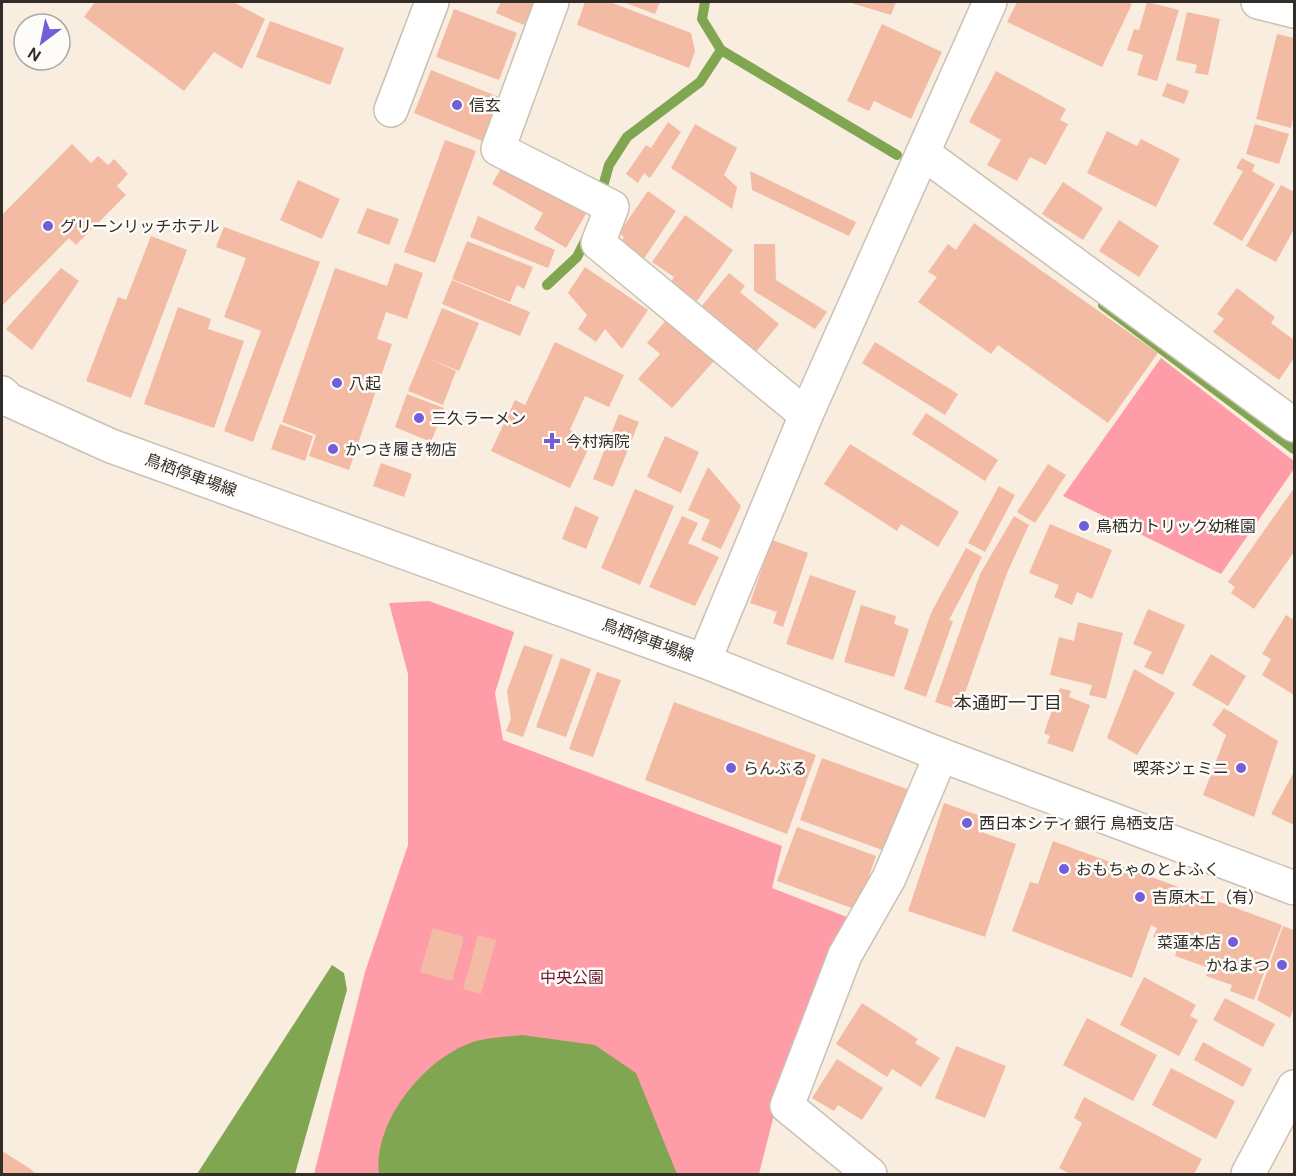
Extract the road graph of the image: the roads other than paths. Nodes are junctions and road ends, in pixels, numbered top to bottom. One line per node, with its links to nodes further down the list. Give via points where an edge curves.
1 (432, 2): 6 (street)
2 (552, 2): 9 (street, via 498,149 602,202 598,243)
3 (990, 2): 7 (street)
4 (1258, 2): 5 (street)
5 (1294, 11)
6 (391, 110)
7 (923, 153): 9 (street); 10 (street)
8 (4, 397): 11 (street, 鳥栖停車場線, via 111,446)
9 (806, 415): 11 (street)
10 (1294, 425)
11 (704, 661): 12 (street, 鳥栖停車場線)
12 (941, 755): 13 (street, 鳥栖停車場線); 15 (street, via 890,878 845,955 787,1106)
13 (1294, 888)
14 (1294, 1087): 16 (street)
15 (870, 1174)
16 (1248, 1174)

